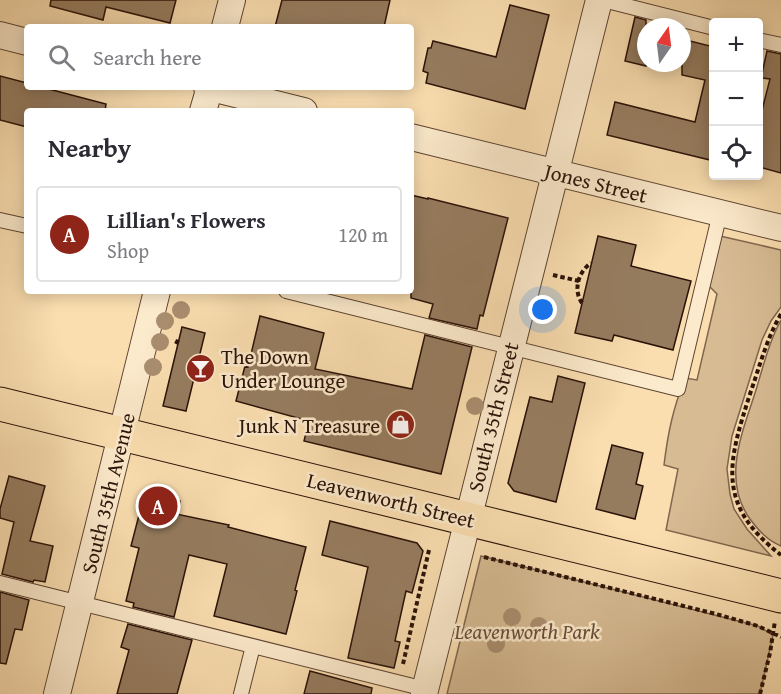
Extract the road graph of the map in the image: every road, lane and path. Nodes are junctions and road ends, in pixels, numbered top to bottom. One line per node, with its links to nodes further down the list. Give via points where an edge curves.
1 (232, 0): 3 (street)
2 (601, 0): 4 (lane); 14 (street, South 35th Street)
3 (226, 24)
4 (709, 27)
5 (0, 35): 6 (street)
6 (24, 41)
7 (763, 41): 8 (lane)
8 (781, 45)
9 (208, 90): 11 (street)
10 (221, 90): 12 (street)
11 (204, 108)
12 (292, 108)
13 (414, 138): 14 (street, Jones Street)
14 (555, 173): 15 (street, Jones Street); 28 (street, South 35th Street)
15 (720, 213): 18 (street, Jones Street); 28 (lane, via 678,389)
16 (0, 220): 17 (lane)
17 (24, 225)
18 (781, 228)
19 (591, 263): 21 (path)
20 (549, 274): 21 (path)
21 (579, 281): 24 (path, via 577,294)
22 (157, 294): 30 (street, South 35th Avenue)
23 (298, 294): 28 (lane)
24 (582, 303)
25 (781, 314): 33 (path, via 768,340 732,454 737,505 762,539)
26 (179, 338): 27 (path)
27 (176, 344)
28 (511, 347): 31 (street, South 35th Street)
29 (0, 404): 30 (main road, Leavenworth Street)
30 (123, 434): 31 (main road, Leavenworth Street); 36 (street, South 35th Avenue)
31 (467, 519): 37 (main road, Leavenworth Street); 42 (street, South 35th Street)
32 (429, 550): 41 (path)
33 (781, 555)
34 (481, 556): 38 (path, via 716,614 758,626)
35 (0, 583): 36 (lane)
36 (80, 603): 40 (lane); 43 (street, South 35th Avenue)
37 (777, 611): 38 (path)
38 (773, 635): 39 (path); 45 (path)
39 (781, 637)
40 (253, 646): 41 (lane); 44 (lane)
41 (398, 682): 42 (lane)
42 (424, 692)
43 (57, 694)
44 (241, 694)
45 (760, 694)

